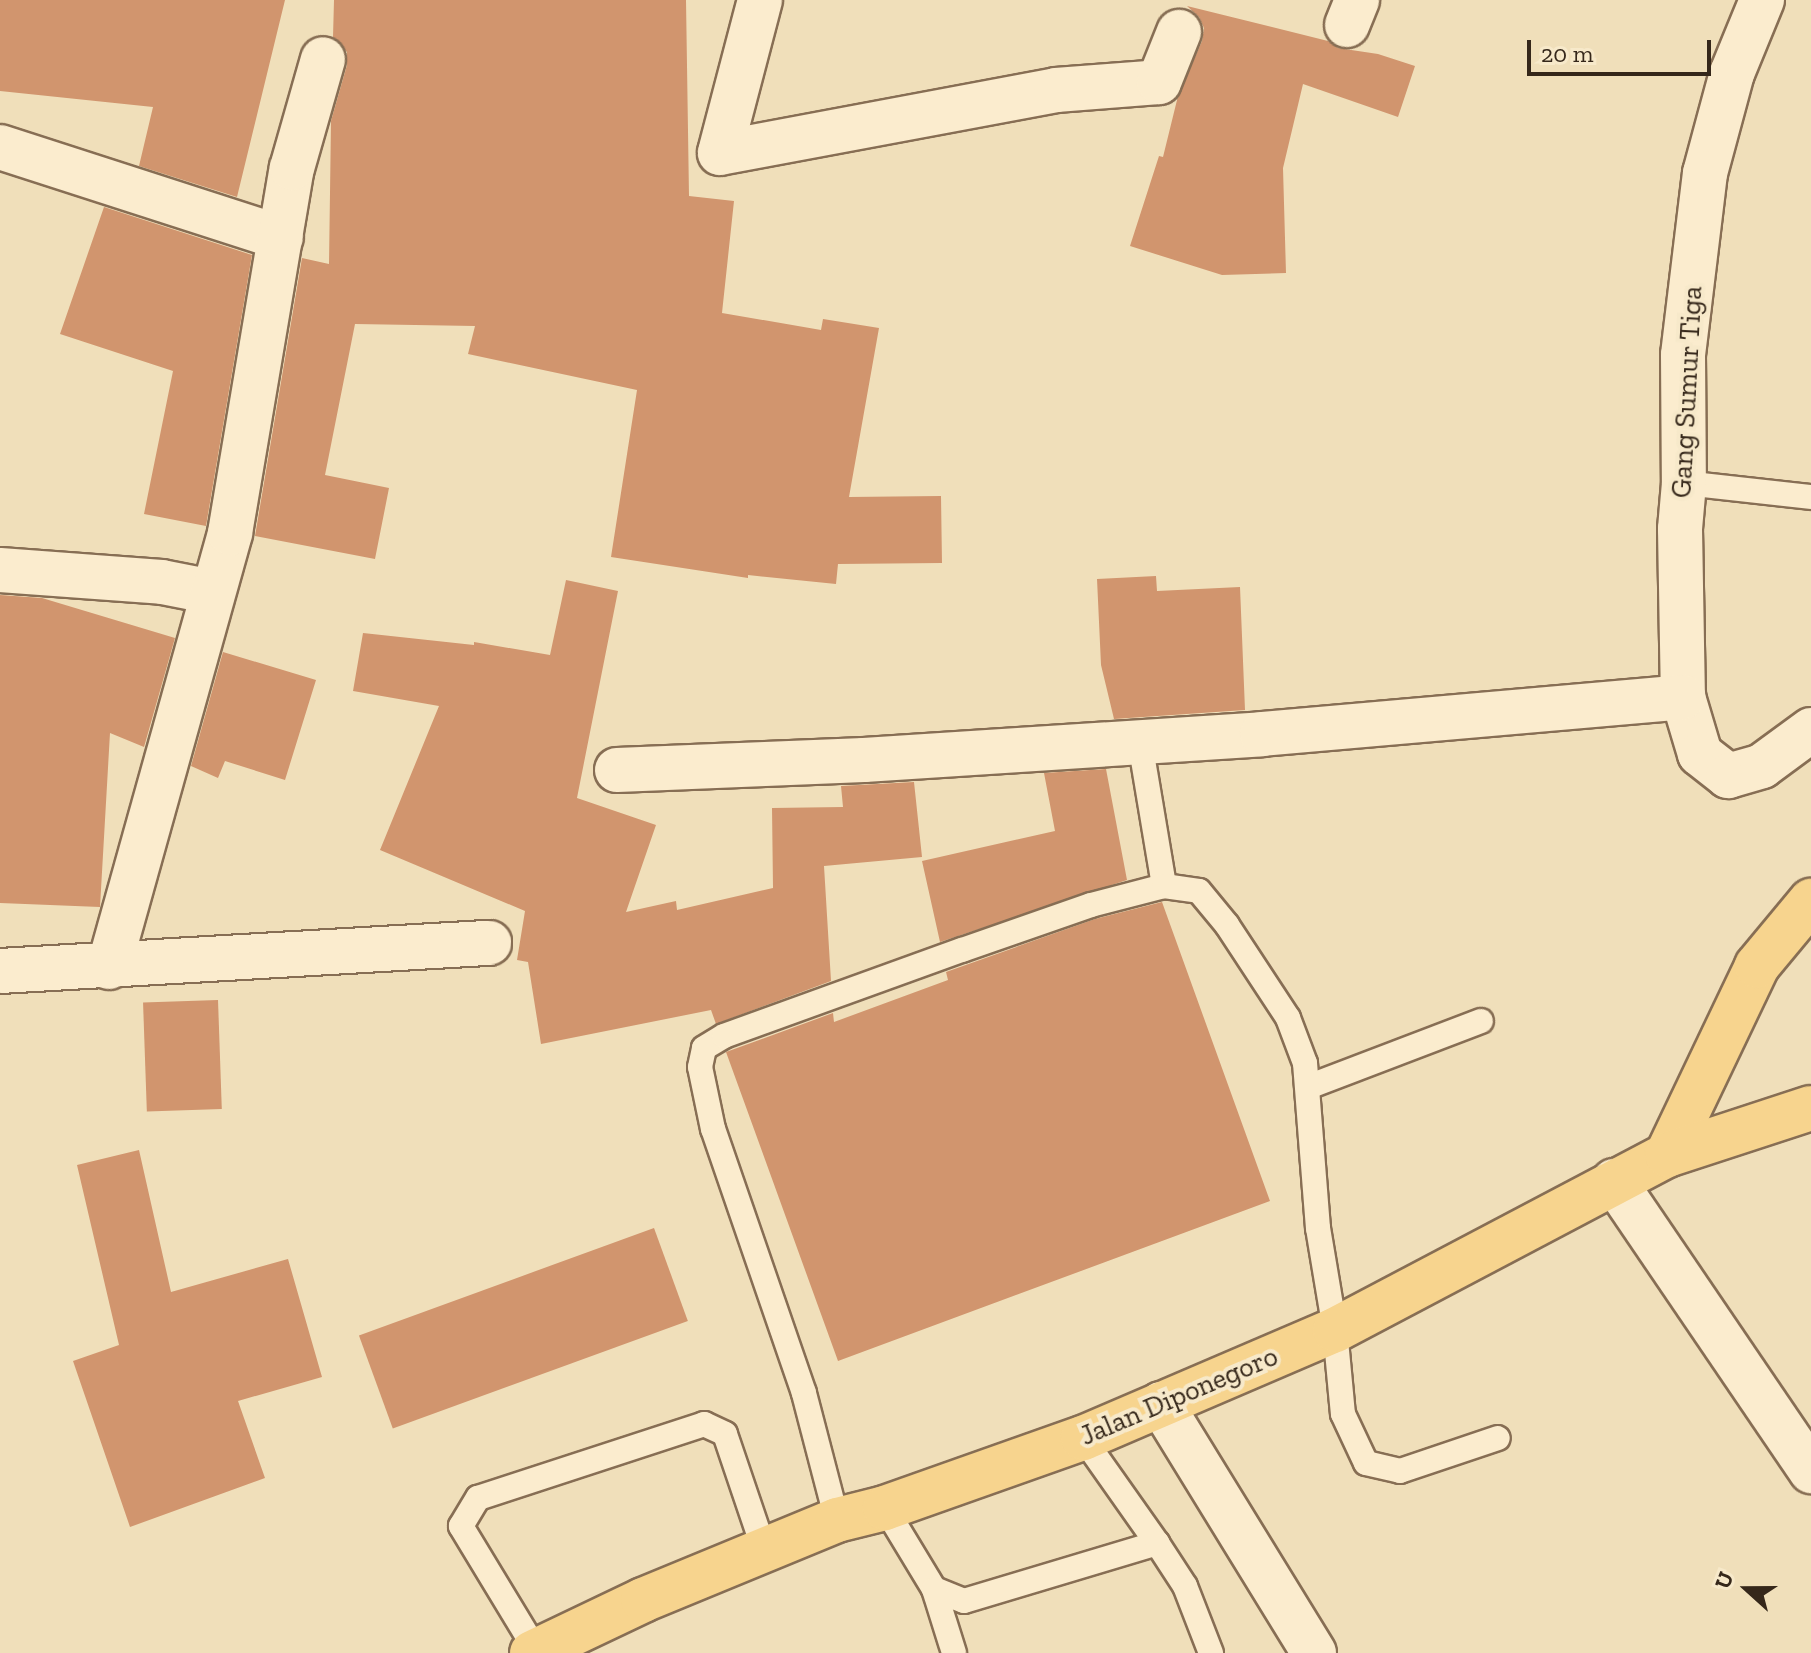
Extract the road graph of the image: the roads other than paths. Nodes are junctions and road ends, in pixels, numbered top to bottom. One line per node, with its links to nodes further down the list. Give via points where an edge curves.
1 (760, 0): 3 (street, via 720,153 1056,90 1159,82)
2 (1762, 0): 7 (street, Gang Sumur Tiga, via 1732,73 1705,173 1683,355)
3 (1179, 32)
4 (323, 59): 6 (street, via 292,168)
5 (0, 147): 6 (street)
6 (281, 238): 10 (street, via 240,481)
7 (1684, 483): 8 (lane); 11 (street, Gang Sumur Tiga)
8 (1811, 497)
9 (0, 570): 10 (street, via 162,582)
10 (213, 592): 18 (street)
11 (1683, 697): 12 (street, Gang Sumur Tiga, via 1700,754 1728,776 1762,766); 13 (street)
12 (1811, 730)
13 (1140, 742): 14 (street); 15 (lane)
14 (617, 770)
15 (1164, 886): 21 (lane, via 1199,891 1227,925 1288,1018); 31 (lane, via 962,950 724,1036 704,1048 700,1067 713,1129 804,1393)
16 (1811, 901): 23 (main road, via 1757,966)
17 (489, 943): 18 (street)
18 (109, 967): 19 (street)
19 (0, 971)
20 (1481, 1021): 21 (lane)
21 (1308, 1087): 25 (lane, via 1318,1228)
22 (1811, 1108): 23 (main road, Jalan Diponegoro)
23 (1667, 1155): 24 (main road, Jalan Diponegoro)
24 (1614, 1181): 25 (main road, Jalan Diponegoro); 29 (street)
25 (1335, 1330): 26 (main road, Jalan Diponegoro); 28 (lane, via 1343,1414 1366,1463 1400,1471)
26 (1161, 1404): 27 (main road, Jalan Diponegoro); 38 (street)
27 (1083, 1438): 30 (main road, Jalan Diponegoro); 32 (lane)
28 (1498, 1438)
29 (1811, 1471)
30 (885, 1508): 31 (main road, Jalan Diponegoro); 34 (lane)
31 (837, 1520): 33 (main road, Jalan Diponegoro)
32 (1157, 1543): 34 (lane, via 964,1601); 37 (lane, via 1185,1586)
33 (765, 1552): 35 (main road, Jalan Diponegoro, via 643,1600); 35 (lane, via 725,1434 704,1424 478,1498 461,1526)
34 (934, 1589): 36 (lane)
35 (534, 1652)
36 (954, 1653)
37 (1211, 1653)
38 (1314, 1653)

